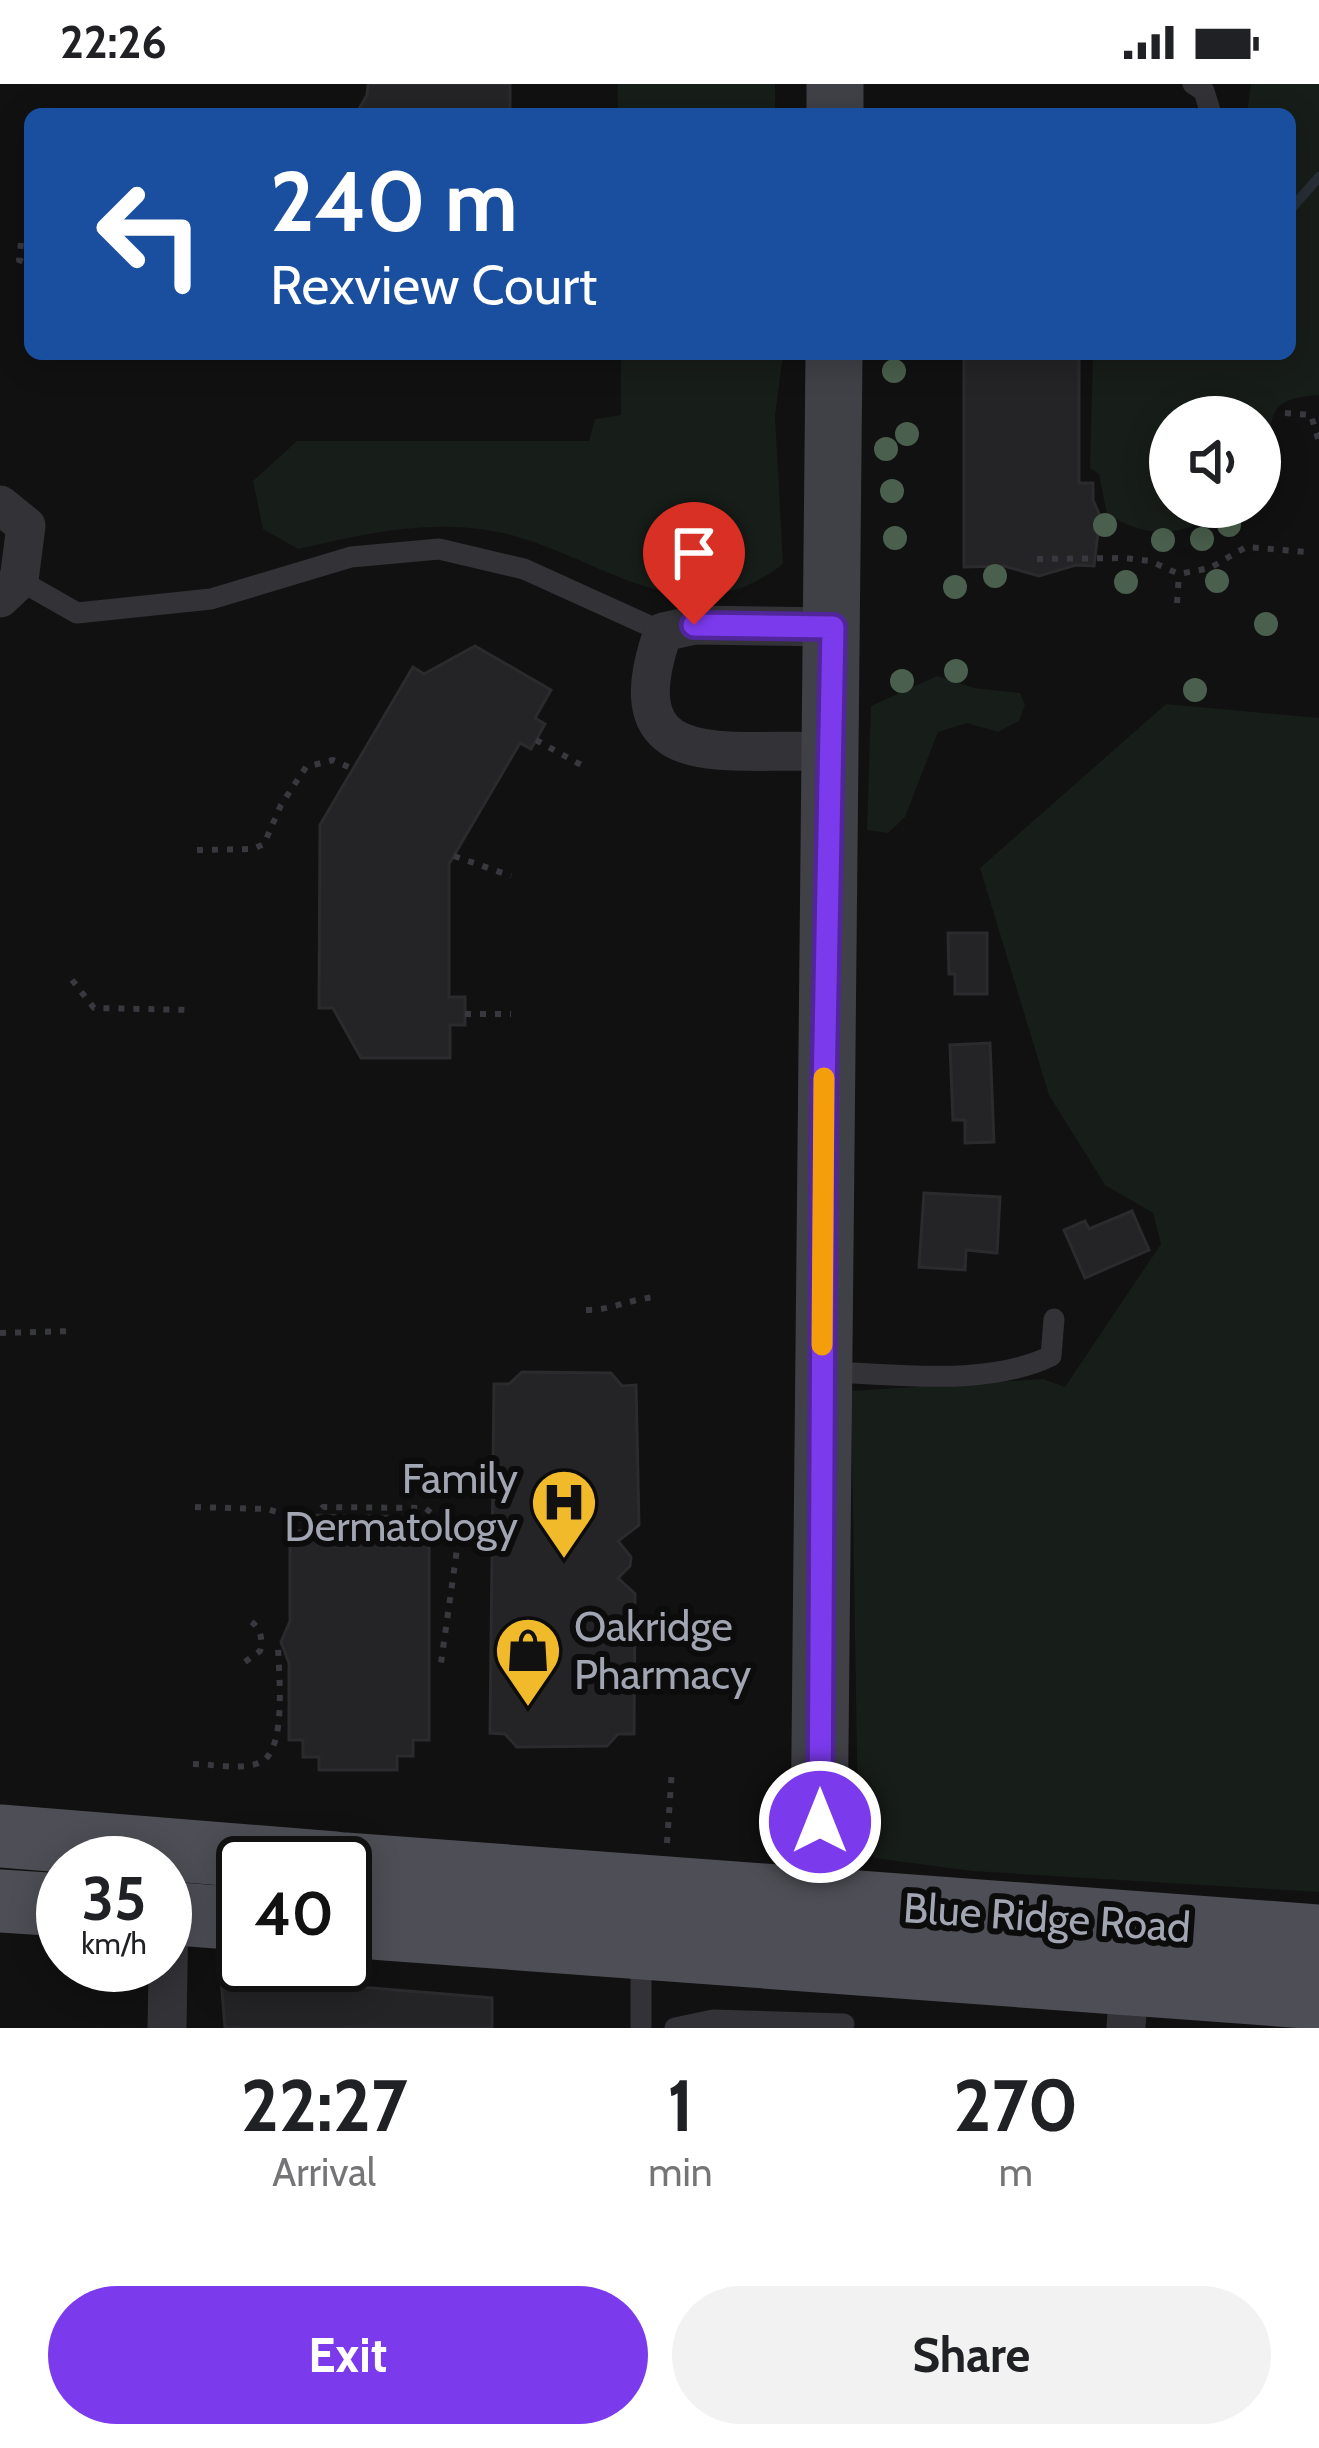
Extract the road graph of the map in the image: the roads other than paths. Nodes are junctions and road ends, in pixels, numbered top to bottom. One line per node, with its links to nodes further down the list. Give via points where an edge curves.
1 (1193, 84): 2 (lane)
2 (1209, 108)
3 (834, 360): 6 (street)
4 (0, 505): 5 (street, via 26,526)
5 (10, 589): 7 (lane, via 77,613 211,599 351,557 439,549 524,569)
6 (833, 627): 7 (street, via 694,625); 8 (street)
7 (663, 632): 8 (street, via 648,692 662,733 691,747)
8 (831, 752): 10 (street)
9 (1054, 1318): 10 (lane, via 1051,1356 1029,1366 950,1375)
10 (822, 1372): 20 (street)
11 (0, 1836): 12 (main road)
12 (216, 1853)
13 (372, 1871): 20 (main road, Blue Ridge Road)
14 (0, 1900): 15 (main road)
15 (36, 1903)
16 (372, 1928): 18 (main road, Blue Ridge Road)
17 (1319, 1936): 20 (main road, Blue Ridge Road)
18 (640, 1948): 20 (main road, Blue Ridge Road); 24 (lane)
19 (167, 1992): 23 (street)
20 (840, 1992): 22 (main road, Blue Ridge Road); 25 (lane)
21 (1319, 1997): 22 (main road, Blue Ridge Road)
22 (1128, 2007)
23 (167, 2028)
24 (641, 2028)
25 (675, 2028)

